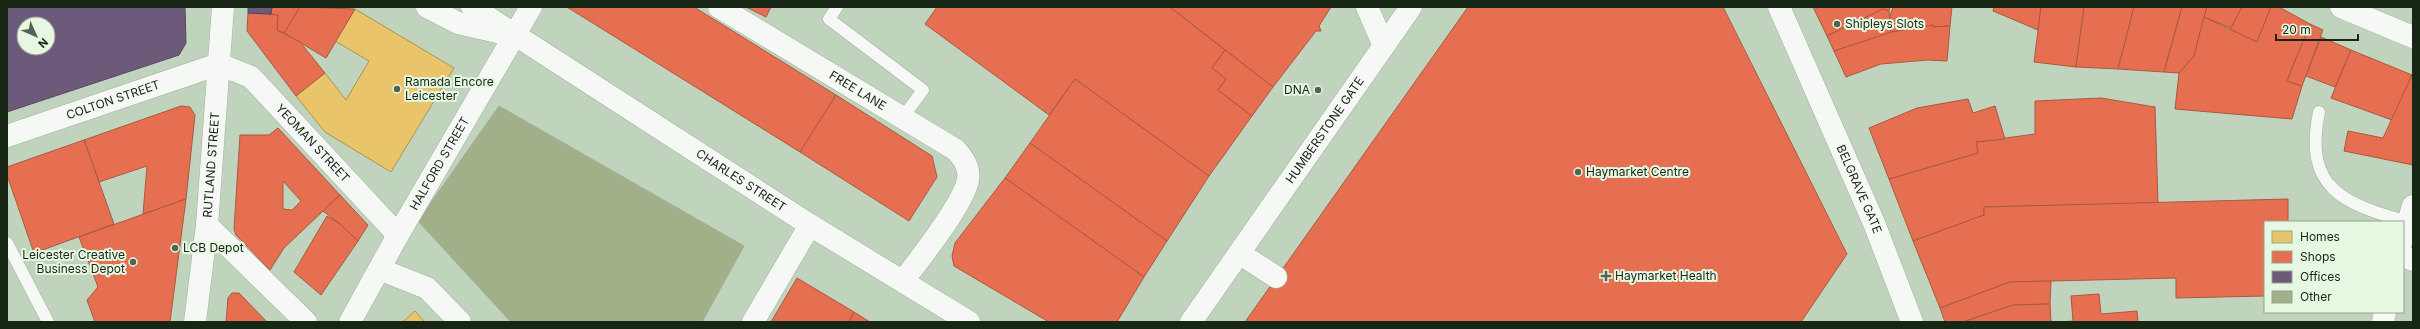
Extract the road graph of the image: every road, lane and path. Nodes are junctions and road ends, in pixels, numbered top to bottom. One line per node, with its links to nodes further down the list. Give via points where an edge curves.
1 (223, 7): 14 (street, RUTLAND STREET)
2 (427, 7): 11 (street, CHARLES STREET, via 458,23)
3 (472, 7): 11 (street, CHARLES STREET)
4 (531, 7): 11 (street, HALFORD STREET)
5 (719, 7): 16 (street, FREE LANE)
6 (837, 7): 16 (lane, via 829,19 923,90)
7 (1367, 7): 13 (street)
8 (1411, 7): 13 (street, HUMBERSTONE GATE)
9 (1779, 7): 35 (street, BELGRAVE GATE, via 1874,223)
10 (2341, 7): 12 (street)
11 (515, 36): 20 (street, CHARLES STREET); 21 (street, HALFORD STREET)
12 (2413, 37)
13 (1384, 46): 23 (street, HUMBERSTONE GATE)
14 (219, 64): 17 (street, COLTON STREET); 19 (street, RUTLAND STREET); 21 (street, YEOMAN STREET, via 251,77)
15 (2319, 112): 18 (lane, via 2315,130 2316,149 2319,168 2326,182 2354,205)
16 (903, 118): 26 (street, FREE LANE, via 956,150 966,163 968,179 965,192 930,246)
17 (7, 136)
18 (2408, 222)
19 (207, 225): 28 (street, RUTLAND STREET); 29 (street)
20 (810, 225): 26 (street, CHARLES STREET); 32 (street)
21 (398, 235): 24 (street, HALFORD STREET)
22 (7, 243): 27 (lane)
23 (1239, 253): 25 (street); 34 (street, HUMBERSTONE GATE)
24 (379, 269): 30 (street, HALFORD STREET); 31 (street, via 427,288)
25 (1276, 277)
26 (903, 281): 33 (street, CHARLES STREET)
27 (48, 322)
28 (195, 322)
29 (306, 322)
30 (350, 322)
31 (460, 322)
32 (753, 322)
33 (969, 322)
34 (1191, 322)
35 (1912, 322)

